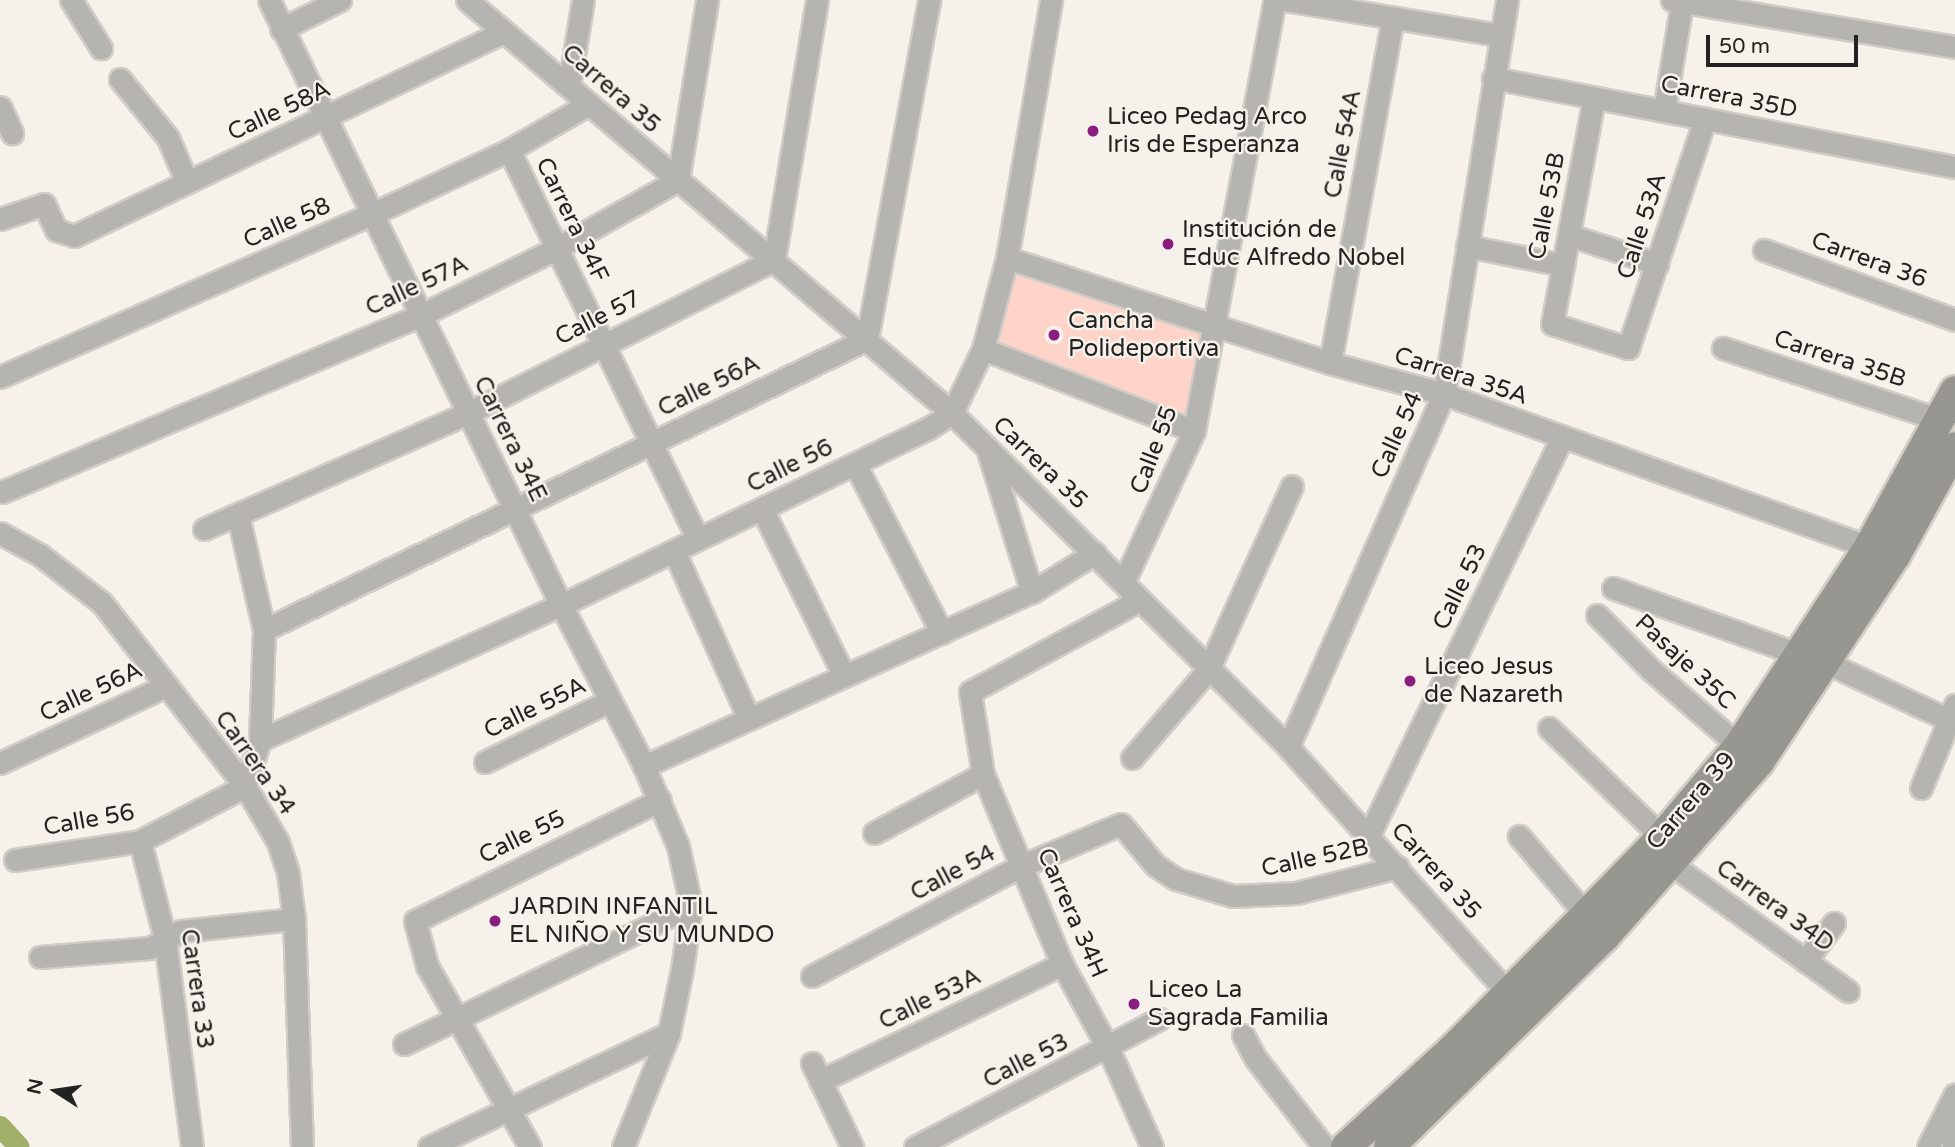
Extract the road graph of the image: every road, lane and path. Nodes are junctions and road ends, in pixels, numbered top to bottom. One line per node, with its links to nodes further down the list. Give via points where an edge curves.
1 (71, 0): 20 (street)
2 (269, 0): 16 (street, Carrera 34E)
3 (340, 0): 16 (street)
4 (467, 0): 17 (street, Carrera 35)
5 (583, 0): 23 (street)
6 (707, 0): 33 (street)
7 (817, 0): 42 (street)
8 (929, 0): 49 (street)
9 (1051, 0): 41 (street)
10 (1275, 0): 47 (street, Calle 55)
11 (1286, 0): 15 (street)
12 (1507, 0): 18 (street, Calle 54)
13 (1677, 1): 14 (street); 27 (street)
14 (1760, 7): 19 (street)
15 (1393, 18): 18 (street); 53 (street, Calle 54A)
16 (281, 29): 29 (street, Carrera 34E)
17 (503, 32): 23 (street, Carrera 35); 29 (street, Calle 58A)
18 (1500, 35): 22 (street, Calle 54)
19 (1955, 47)
20 (101, 48)
21 (120, 79): 34 (street, via 168,138)
22 (1493, 79): 24 (street, Carrera 35D); 38 (street, Calle 54)
23 (569, 86): 25 (street, Carrera 35)
24 (1594, 98): 27 (street, Carrera 35D); 37 (street, Calle 53B)
25 (589, 104): 31 (street, Calle 58); 33 (street, Carrera 35)
26 (0, 107): 30 (street)
27 (1664, 111): 28 (street, Carrera 35D)
28 (1705, 119): 32 (street, Carrera 35D); 43 (street, Calle 53A)
29 (324, 120): 34 (street, Calle 58A); 35 (street, Carrera 34E)
30 (12, 133)
31 (509, 150): 35 (street, Calle 58); 39 (street, Carrera 34F)
32 (1955, 167)
33 (678, 180): 39 (street, Calle 57A); 42 (street, Carrera 35)
34 (187, 182): 36 (street, Calle 58A, via 75,236 56,230 44,204)
35 (372, 214): 45 (street, Carrera 34E); 54 (street, Calle 58)
36 (0, 219)
37 (1569, 235): 43 (street); 44 (street, Calle 53B)
38 (1467, 246): 44 (street); 56 (street, Calle 54)
39 (557, 248): 45 (street, Calle 57A); 50 (street, Carrera 34F)
40 (1764, 250): 46 (street, Carrera 36)
41 (1007, 258): 47 (street, Carrera 35A); 52 (street)
42 (774, 260): 49 (street, Carrera 35); 50 (street, Calle 57)
43 (1657, 264): 48 (street, Calle 53A, via 1628,348)
44 (1563, 265): 48 (street, Calle 53B)
45 (419, 316): 58 (street, Carrera 34E); 68 (street, Calle 57A)
46 (1955, 320)
47 (1215, 322): 53 (street, Carrera 35A); 60 (street, Calle 55)
48 (1552, 324)
49 (867, 338): 57 (street, Carrera 35); 62 (street, Calle 56A)
50 (603, 344): 58 (street, Calle 57); 62 (street, Carrera 34F)
51 (1723, 348): 59 (street, Carrera 35B)
52 (983, 349): 57 (street); 60 (street)
53 (1330, 363): 56 (street, Carrera 35A)
54 (0, 377)
55 (1955, 391): 59 (main road, Carrera 39)
56 (1444, 394): 61 (street, Carrera 35A); 96 (street, Calle 54)
57 (952, 412): 64 (street, Carrera 35); 65 (street, Calle 56)
58 (468, 413): 70 (street, Carrera 34E); 71 (street, Calle 57)
59 (1941, 420): 76 (main road, Carrera 39)
60 (1194, 431): 78 (street, Calle 55)
61 (1562, 438): 76 (street, Carrera 35A); 107 (street, Calle 53)
62 (650, 445): 70 (street, Calle 56A); 74 (street, Carrera 34F)
63 (1955, 447): 66 (main road, Carrera 39)
64 (988, 449): 77 (street, Carrera 35); 80 (street)
65 (855, 464): 69 (street, Calle 56); 85 (street)
66 (1947, 480): 76 (main road, Carrera 39)
67 (1292, 486): 87 (street)
68 (2, 492)
69 (762, 509): 74 (street, Calle 56); 88 (street)
70 (516, 510): 82 (street, Carrera 34E); 84 (street, Calle 56A)
71 (238, 516): 72 (street, Calle 57); 84 (street)
72 (204, 529)
73 (0, 533): 89 (street, Carrera 34, via 40,555 102,603)
74 (698, 539): 75 (street, Calle 56)
75 (674, 551): 82 (street, Calle 56); 92 (street)
76 (1882, 551): 86 (main road, Carrera 39)
77 (1095, 553): 78 (street, Carrera 35); 80 (street)
78 (1124, 581): 81 (street, Carrera 35)
79 (1613, 588): 86 (street)
80 (1032, 592): 85 (street)
81 (1140, 600): 87 (street, Carrera 35); 101 (street, Carrera 34H, via 970,692)
82 (561, 605): 90 (street, Carrera 34E); 94 (street, Calle 56)
83 (1597, 615): 95 (street, Pasaje 35C, via 1659,677)
84 (264, 630): 94 (street)
85 (942, 633): 88 (street)
86 (1814, 659): 91 (street); 95 (main road, Carrera 39); 110 (main road, Carrera 39, via 1759,762)
87 (1208, 670): 96 (street, Carrera 35); 97 (street)
88 (844, 676): 92 (street)
89 (166, 686): 99 (street, Calle 56A); 102 (street, Carrera 34)
90 (609, 701): 98 (street, Calle 55A); 100 (street, Carrera 34E)
91 (1952, 713): 103 (street)
92 (749, 719): 100 (street)
93 (1549, 728): 110 (street, Carrera 34D)
94 (260, 740): 102 (street)
95 (1739, 746): 110 (main road, Carrera 39)
96 (1288, 747): 107 (street, Carrera 35)
97 (1132, 758)
98 (485, 762)
99 (0, 763)
100 (644, 766): 104 (street, Carrera 34E)
101 (983, 774): 106 (street); 112 (street, Carrera 34H)
102 (244, 786): 109 (street, Calle 56); 116 (street, Carrera 34, via 278,842)
103 (1922, 788)
104 (660, 800): 114 (street, Carrera 34E, via 688,880); 125 (street, Calle 55, via 420,915 414,927 427,966)
105 (1121, 824): 112 (street, Calle 54); 113 (street, Calle 52B, via 1155,865 1201,888 1263,897)
106 (874, 833)
107 (1369, 835): 113 (street, Carrera 35)
108 (1518, 836): 115 (street)
109 (140, 841): 111 (street, Calle 56); 118 (street, Carrera 33)
110 (1667, 850): 115 (main road, Carrera 39); 120 (street, Carrera 34D); 124 (main road, Carrera 39)
111 (15, 860)
112 (1021, 866): 121 (street, Carrera 34H); 122 (street, Calle 54)
113 (1398, 867): 124 (street, Carrera 35)
114 (691, 906): 125 (street); 127 (street)
115 (1586, 915): 124 (main road, Carrera 39)
116 (294, 919): 118 (street, via 181,931); 135 (street, Carrera 34)
117 (1834, 923): 120 (street)
118 (165, 939): 119 (street, via 150,948); 134 (street, Carrera 33)
119 (40, 957)
120 (1805, 961): 123 (street, Carrera 34D)
121 (1062, 964): 130 (street, Carrera 34H); 139 (street, Calle 53A, via 816,1072)
122 (812, 976)
123 (1848, 991)
124 (1518, 1003): 133 (main road, Carrera 39)
125 (459, 1018): 129 (street); 132 (street)
126 (1159, 1019): 130 (street, Calle 53)
127 (669, 1033): 132 (street); 138 (street)
128 (1243, 1034): 142 (street, via 1256,1059)
129 (404, 1044)
130 (1108, 1048): 140 (street, Calle 53); 141 (street, Carrera 34H)
131 (1954, 1097): 144 (street); 145 (street)
132 (510, 1107): 136 (street); 137 (street)
133 (1388, 1140): 143 (main road, Carrera 39)
134 (192, 1147)
135 (302, 1147)
136 (429, 1147)
137 (530, 1147)
138 (624, 1147)
139 (852, 1147)
140 (915, 1147)
141 (1152, 1147)
142 (1324, 1147)
143 (1346, 1147)
144 (1928, 1147)
145 (1953, 1147)

